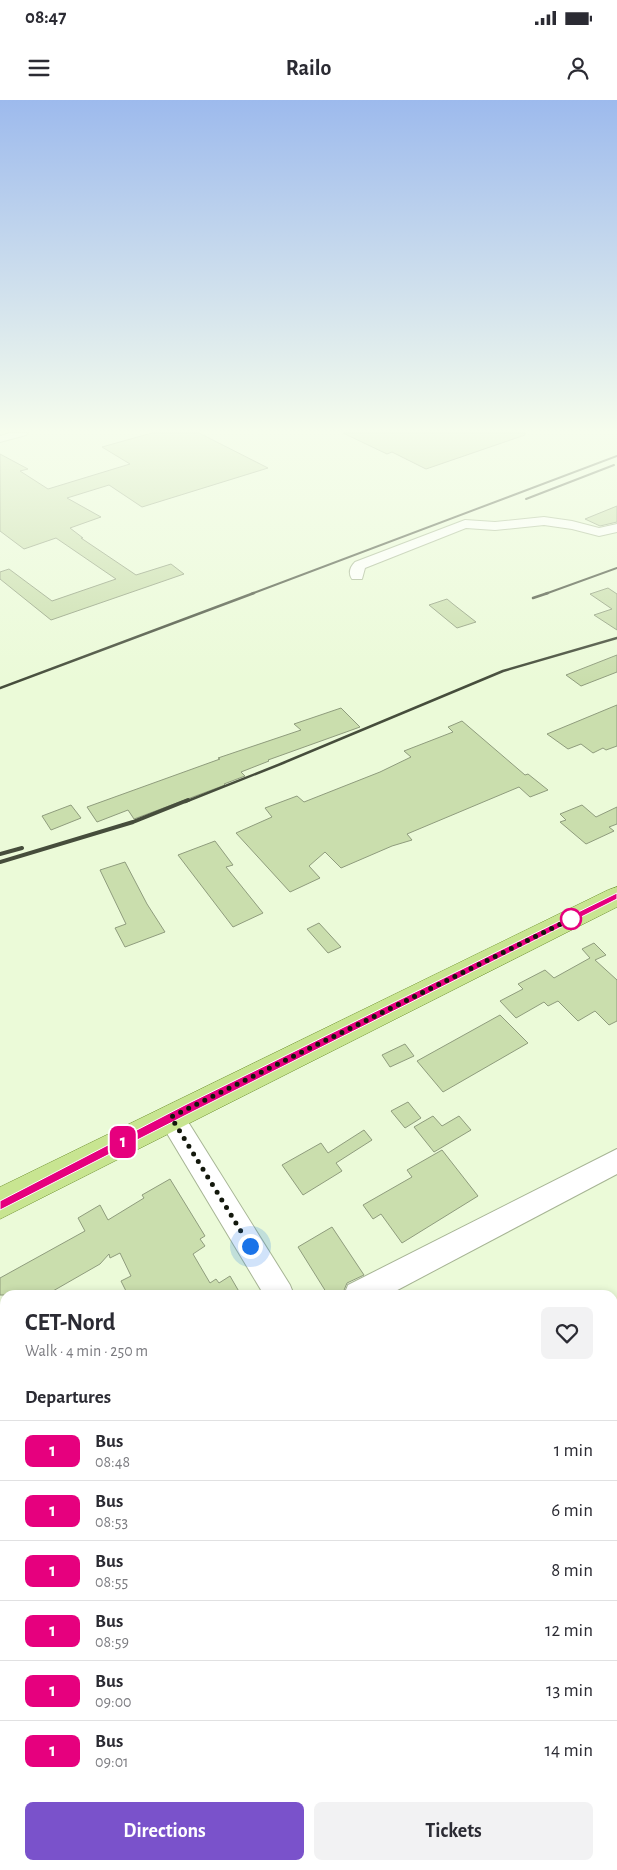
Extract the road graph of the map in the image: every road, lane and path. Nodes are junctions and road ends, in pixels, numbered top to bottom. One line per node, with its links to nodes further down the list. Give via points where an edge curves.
1 (617, 528): 2 (street, via 599,532 544,521 495,526 459,525 360,565)
2 (357, 576)
3 (617, 896): 4 (main road)
4 (171, 1117): 6 (main road); 7 (street)
5 (617, 1160): 8 (street)
6 (0, 1204)
7 (277, 1290)
8 (368, 1290)

